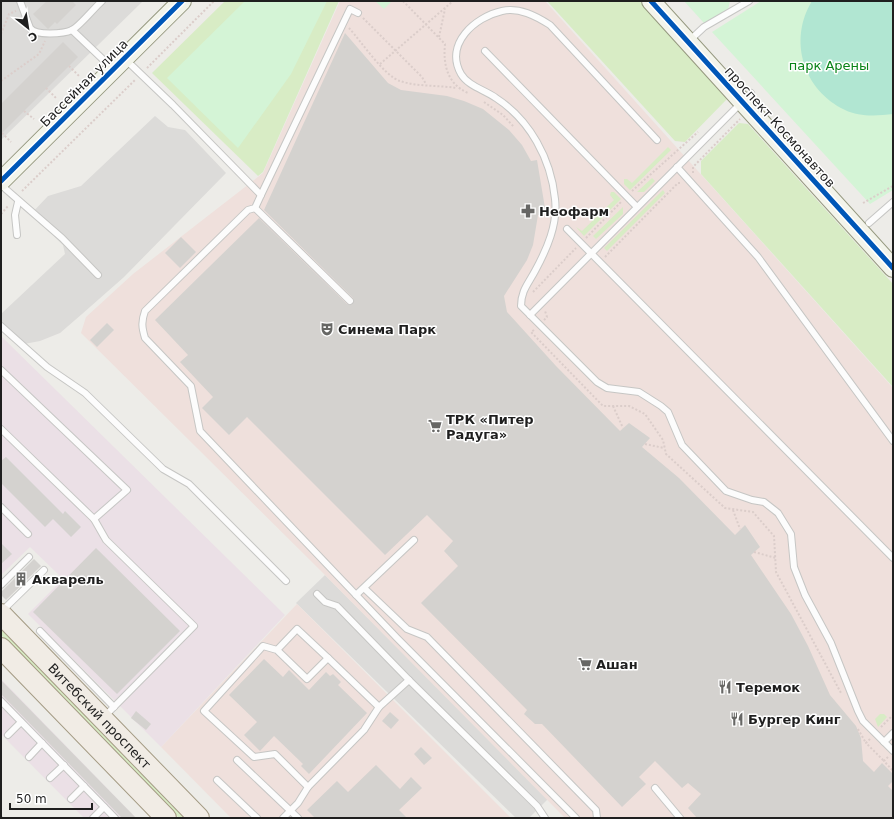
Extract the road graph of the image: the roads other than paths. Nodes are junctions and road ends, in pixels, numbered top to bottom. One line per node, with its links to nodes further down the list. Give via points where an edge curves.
1 (20, 1): 8 (lane, via 33,32 41,34)
2 (102, 1): 8 (lane)
3 (182, 1): 11 (street, Бассейная улица)
4 (651, 1): 9 (street, проспект Космонавтов)
5 (668, 1): 9 (street, проспект Космонавтов)
6 (745, 2): 9 (lane)
7 (358, 13): 17 (lane, via 350,8)
8 (72, 30): 11 (lane)
9 (692, 37): 12 (street, проспект Космонавтов)
10 (485, 51): 20 (lane)
11 (119, 64): 15 (street, Бассейная улица); 17 (lane, via 141,74)
12 (746, 104): 14 (lane); 22 (street, проспект Космонавтов); 27 (street, проспект Космонавтов)
13 (657, 140): 30 (lane, via 550,25 535,16 519,11 504,10 491,13 463,34 456,56 462,74 474,85 498,99 520,119 539,144 550,170 556,199 550,240 521,296 521,306)
14 (677, 166): 20 (lane); 36 (lane, via 758,257)
15 (1, 181)
16 (1, 186): 18 (lane)
17 (261, 195): 21 (lane)
18 (16, 200): 24 (lane); 28 (lane, via 62,238)
19 (893, 202): 22 (lane)
20 (637, 207): 26 (lane)
21 (255, 208): 29 (lane); 48 (lane, via 248,210 145,312 142,329 146,338 191,386 200,431)
22 (869, 223): 25 (street, проспект Космонавтов)
23 (567, 229): 26 (lane)
24 (17, 235)
25 (893, 249)
26 (591, 253): 30 (lane); 42 (lane)
27 (893, 268)
28 (98, 275)
29 (350, 301)
30 (530, 315): 61 (lane, via 597,382 607,388 638,392 668,412 682,445 726,491 764,502 778,513 791,534 794,567 805,595 831,643 858,711 863,721)
31 (1, 326): 44 (lane, via 46,367 85,393 163,469 189,484)
32 (1, 370): 38 (lane, via 126,490)
33 (1, 429): 34 (lane)
34 (6, 434): 35 (lane); 38 (lane)
35 (1, 439)
36 (893, 442)
37 (1, 507): 39 (lane)
38 (94, 518): 57 (lane, via 106,540 194,626)
39 (28, 534)
40 (414, 540): 46 (lane)
41 (29, 556): 45 (lane)
42 (893, 558)
43 (44, 570): 49 (lane)
44 (286, 581)
45 (1, 585)
46 (364, 588): 48 (lane); 84 (lane, via 406,629 427,636 596,810)
47 (317, 594): 54 (lane, via 326,602 337,606)
48 (356, 595): 83 (lane)
49 (1, 613): 57 (main road, Витебский проспект)
50 (40, 631): 57 (lane)
51 (1, 648): 77 (main road, Витебский проспект)
52 (277, 650): 53 (lane, via 298,629); 53 (lane, via 308,679); 70 (lane, via 263,646 204,711 254,757 275,754)
53 (328, 658): 56 (lane)
54 (409, 680): 56 (lane); 82 (lane, via 537,806)
55 (1, 701): 58 (lane)
56 (379, 707): 70 (lane, via 364,730)
57 (108, 713): 78 (main road, Витебский проспект)
58 (21, 722): 60 (lane); 62 (lane)
59 (893, 733): 61 (lane)
60 (8, 735)
61 (884, 742): 63 (lane)
62 (42, 743): 64 (lane); 66 (lane)
63 (891, 754)
64 (29, 757)
65 (237, 760): 74 (lane)
66 (64, 765): 67 (lane); 69 (lane)
67 (50, 778)
68 (217, 780): 79 (lane)
69 (84, 786): 72 (lane); 73 (lane)
70 (308, 787): 74 (lane)
71 (655, 788): 85 (lane)
72 (71, 799)
73 (104, 807): 75 (lane); 76 (lane)
74 (290, 811): 80 (lane); 81 (lane)
75 (93, 818)
76 (115, 818)
77 (166, 818)
78 (199, 818)
79 (257, 818)
80 (283, 818)
81 (298, 818)
82 (545, 818)
83 (576, 818)
84 (597, 818)
85 (680, 818)

